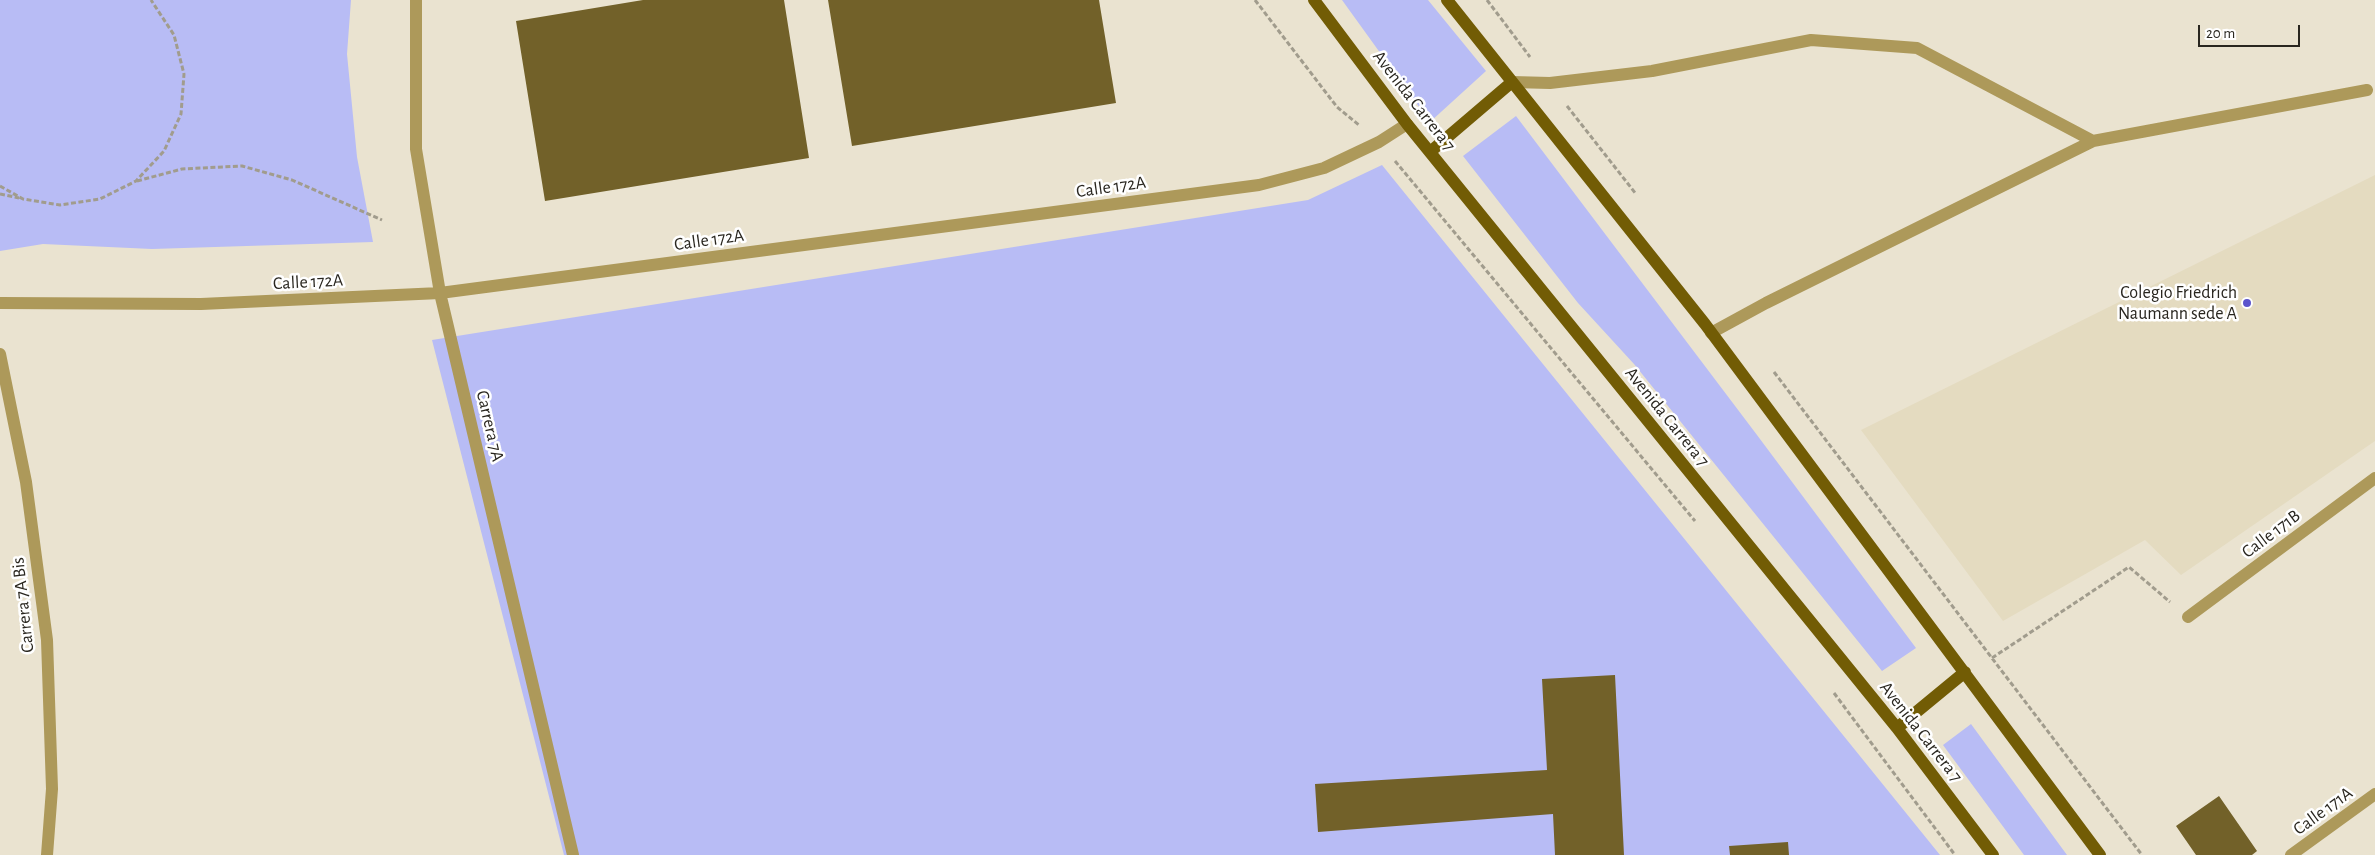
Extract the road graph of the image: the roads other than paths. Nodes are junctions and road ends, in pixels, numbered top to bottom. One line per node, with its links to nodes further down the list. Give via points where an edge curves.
1 (416, 0): 9 (street, Carrera 7A, via 416,149)
2 (1314, 0): 6 (main road, Avenida Carrera 7)
3 (1447, 0): 4 (main road)
4 (1512, 82): 7 (street, via 1550,83 1652,71 1811,40 1916,48); 8 (main road); 11 (main road)
5 (2368, 90): 7 (street)
6 (1407, 124): 8 (main road, Avenida Carrera 7); 9 (street, Calle 172A, via 1379,142 1324,168 1259,185)
7 (2093, 141): 11 (street)
8 (1430, 152): 16 (main road, Avenida Carrera 7)
9 (440, 293): 10 (street, Calle 172A, via 202,304); 19 (street, Carrera 7A)
10 (0, 303)
11 (1711, 333): 15 (main road)
12 (0, 354): 18 (street, Carrera 7A Bis, via 26,482 46,640 52,789)
13 (2375, 478): 14 (street, Calle 171B)
14 (2188, 617)
15 (1965, 672): 16 (main road); 21 (main road)
16 (1897, 728): 20 (main road, Avenida Carrera 7)
17 (2375, 794): 22 (street, Calle 171A)
18 (46, 855)
19 (573, 855)
20 (1993, 855)
21 (2100, 855)
22 (2292, 855)

